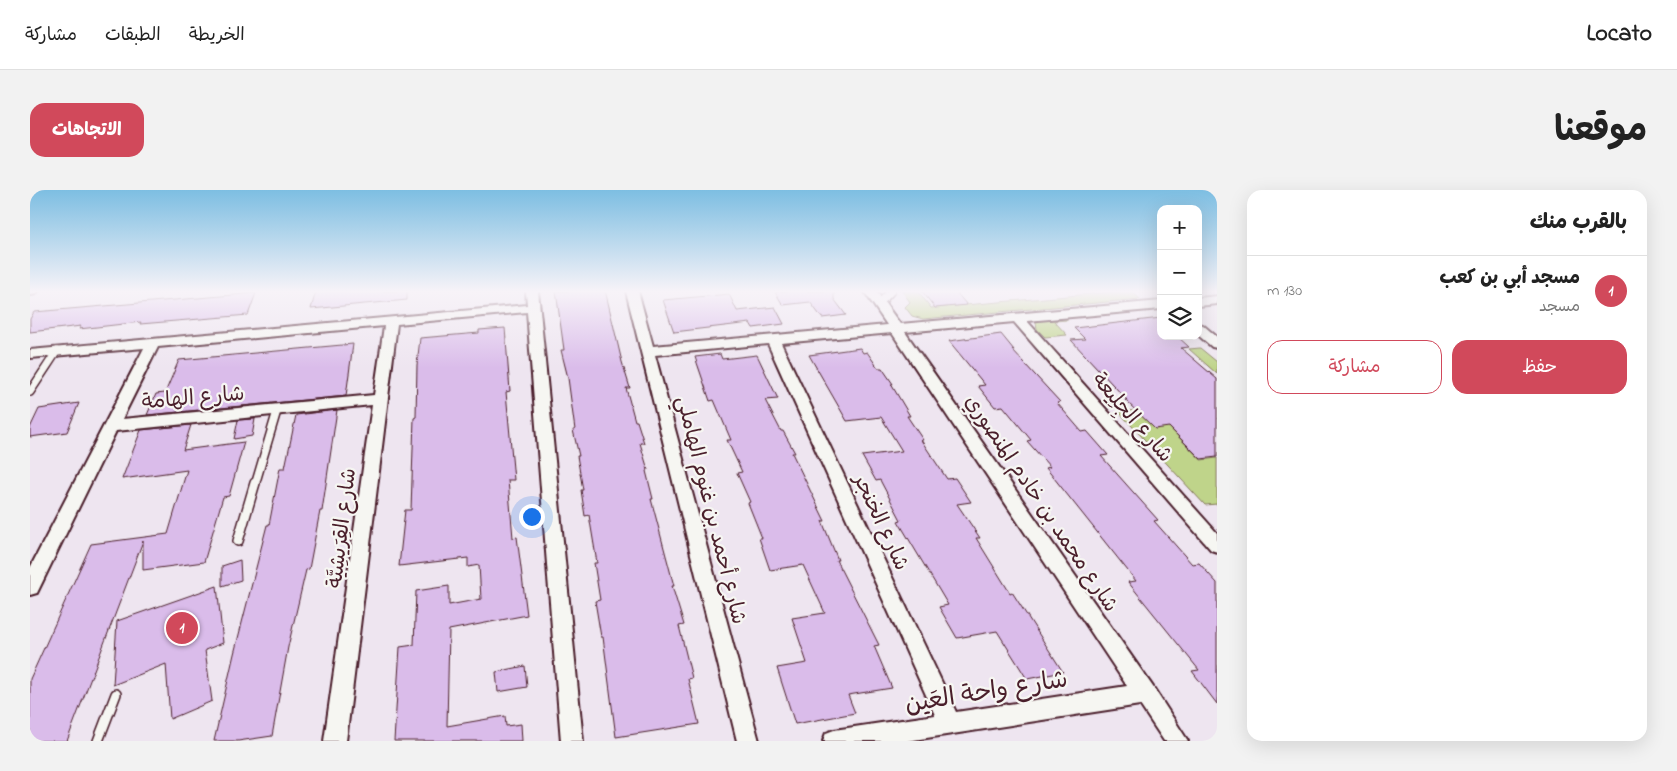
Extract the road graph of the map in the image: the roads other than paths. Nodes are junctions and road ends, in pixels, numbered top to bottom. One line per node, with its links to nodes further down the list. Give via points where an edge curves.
1 (419, 317): 7 (street)
2 (535, 317): 28 (street)
3 (639, 317): 13 (street, شارع أحمد بن غنوم الهاملي)
4 (887, 317): 8 (street, شارع محمد بن خادم المنصوري)
5 (1031, 317): 6 (street)
6 (1017, 318): 8 (street); 21 (street, شارع الجِلِيعة)
7 (391, 321): 11 (street); 17 (street, شارع القِرَيشِيَّة)
8 (896, 329): 10 (street); 24 (street, شارع محمد بن خادم المنصوري)
9 (1202, 331): 12 (street)
10 (773, 340): 13 (street); 25 (street, شارع الخنجر)
11 (153, 343): 14 (street); 19 (street)
12 (1217, 344)
13 (648, 351): 29 (street, شارع أحمد بن غنوم الهاملي)
14 (57, 352): 15 (street); 16 (lane)
15 (30, 354)
16 (30, 392)
17 (380, 399): 18 (street, شارع الهامة); 27 (street, شارع القِرَيشِيَّة)
18 (277, 411): 19 (street, شارع الهامة); 20 (lane)
19 (112, 426): 22 (street)
20 (238, 541)
21 (1217, 545)
22 (30, 587)
23 (116, 694): 26 (lane)
24 (1146, 694): 25 (street, شارع واحة العَين); 31 (street, شارع محمد بن خادم المنصوري)
25 (950, 723): 30 (street, شارع واحة العَين)
26 (98, 741)
27 (333, 741)
28 (572, 741)
29 (748, 741)
30 (834, 741)
31 (1177, 741)

